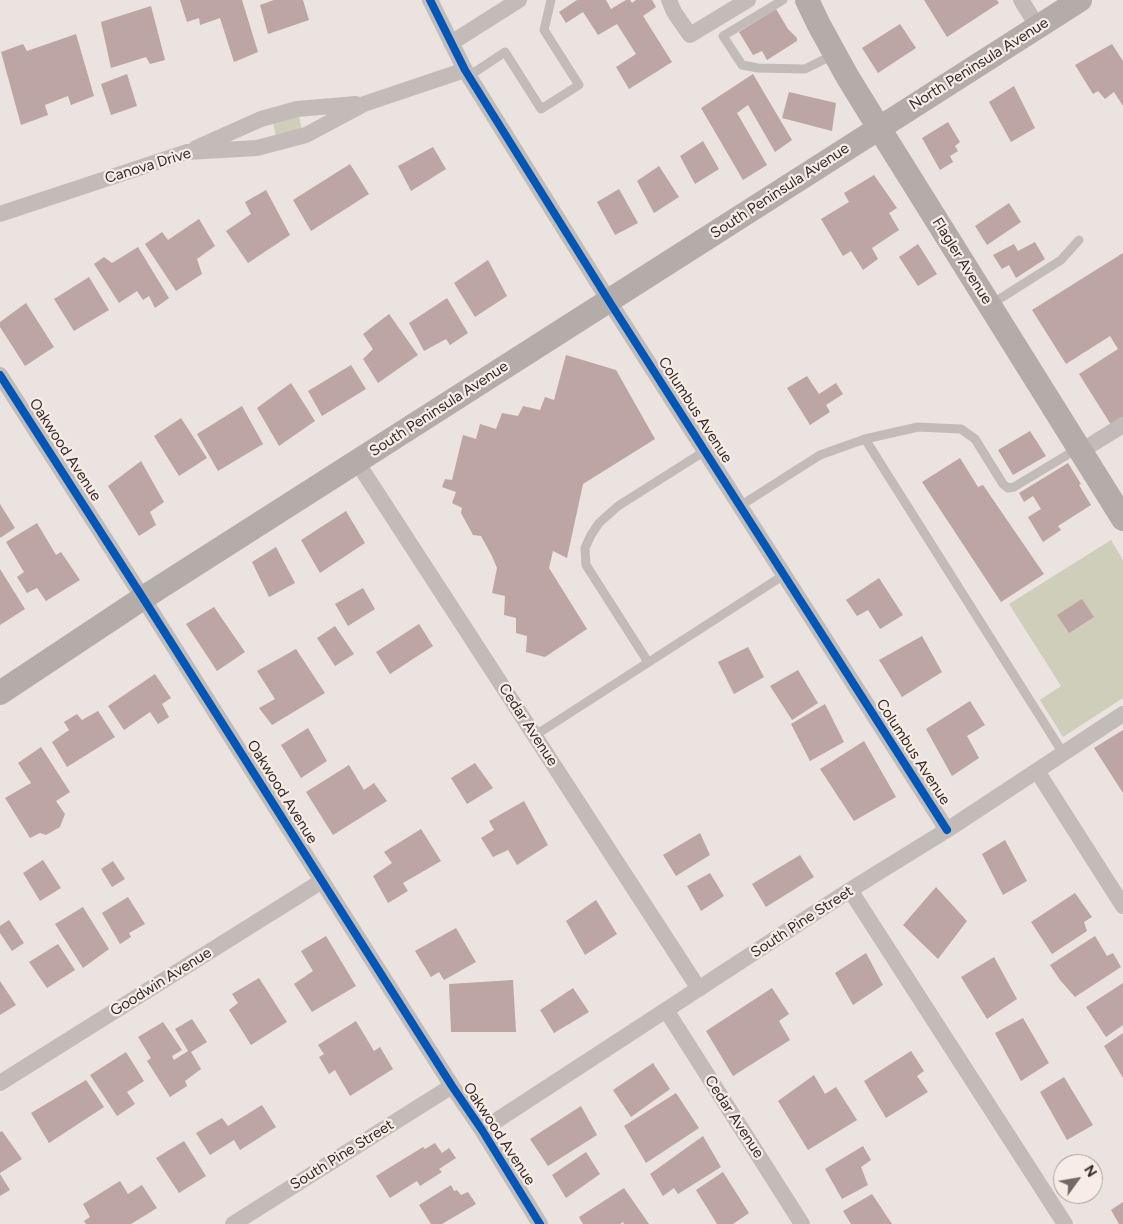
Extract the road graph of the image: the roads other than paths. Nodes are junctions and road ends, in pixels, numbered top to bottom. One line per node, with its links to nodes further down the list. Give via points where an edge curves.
1 (430, 0): 11 (street, Columbus Avenue)
2 (519, 0): 11 (street)
3 (551, 0): 13 (lane, via 544,30 579,85 541,109 505,52)
4 (669, 0): 5 (street, via 690,35)
5 (748, 0)
6 (783, 0): 12 (lane, via 723,36 742,65 805,69)
7 (807, 0): 12 (main road, Flagler Avenue)
8 (1021, 0): 10 (street)
9 (1080, 0): 10 (main road, North Peninsula Avenue)
10 (1038, 27): 15 (main road, North Peninsula Avenue)
11 (451, 43): 13 (street, Columbus Avenue)
12 (836, 54): 15 (main road, Flagler Avenue)
13 (467, 72): 14 (street, Canova Drive); 19 (street, Columbus Avenue)
14 (364, 104): 16 (street, via 297,109 261,119); 16 (street, Canova Drive, via 306,135 257,148)
15 (879, 128): 19 (main road, South Peninsula Avenue); 20 (main road, Flagler Avenue)
16 (187, 152): 17 (street, Canova Drive)
17 (0, 214)
18 (1079, 240): 20 (lane, via 1061,260)
19 (609, 301): 25 (street, Columbus Avenue); 26 (main road, South Peninsula Avenue)
20 (990, 305): 24 (main road, Flagler Avenue)
21 (0, 375): 30 (street, Oakwood Avenue)
22 (1123, 424): 24 (street)
23 (864, 439): 24 (lane, via 918,427 961,429 975,439 1002,484 1008,488); 27 (lane, via 820,455); 35 (lane)
24 (1079, 449): 28 (main road, Flagler Avenue)
25 (705, 451): 27 (street, Columbus Avenue); 31 (lane, via 618,506 590,535 585,548 586,565)
26 (357, 462): 30 (main road, South Peninsula Avenue); 34 (street, Cedar Avenue)
27 (740, 506): 29 (street, Columbus Avenue)
28 (1123, 519)
29 (784, 575): 31 (lane); 37 (street, Columbus Avenue)
30 (143, 598): 32 (main road, South Peninsula Avenue); 38 (street, Oakwood Avenue)
31 (648, 662): 34 (lane)
32 (0, 693)
33 (1123, 714): 35 (street, South Pine Street)
34 (534, 736): 42 (street, Cedar Avenue)
35 (1063, 753): 36 (street, South Pine Street)
36 (1037, 771): 37 (street, South Pine Street); 39 (street)
37 (947, 830): 40 (street, South Pine Street)
38 (322, 882): 44 (street, Goodwin Avenue); 45 (street, Oakwood Avenue)
39 (1117, 883): 41 (street)
40 (850, 890): 42 (street, South Pine Street); 50 (street)
41 (1123, 906)
42 (699, 989): 43 (street, South Pine Street)
43 (666, 1010): 46 (street, South Pine Street); 49 (street, Cedar Avenue)
44 (0, 1083)
45 (452, 1086): 46 (street, Oakwood Avenue); 47 (street, South Pine Street)
46 (482, 1130): 48 (street, Oakwood Avenue)
47 (233, 1224)
48 (540, 1224)
49 (802, 1224)
50 (1065, 1224)

